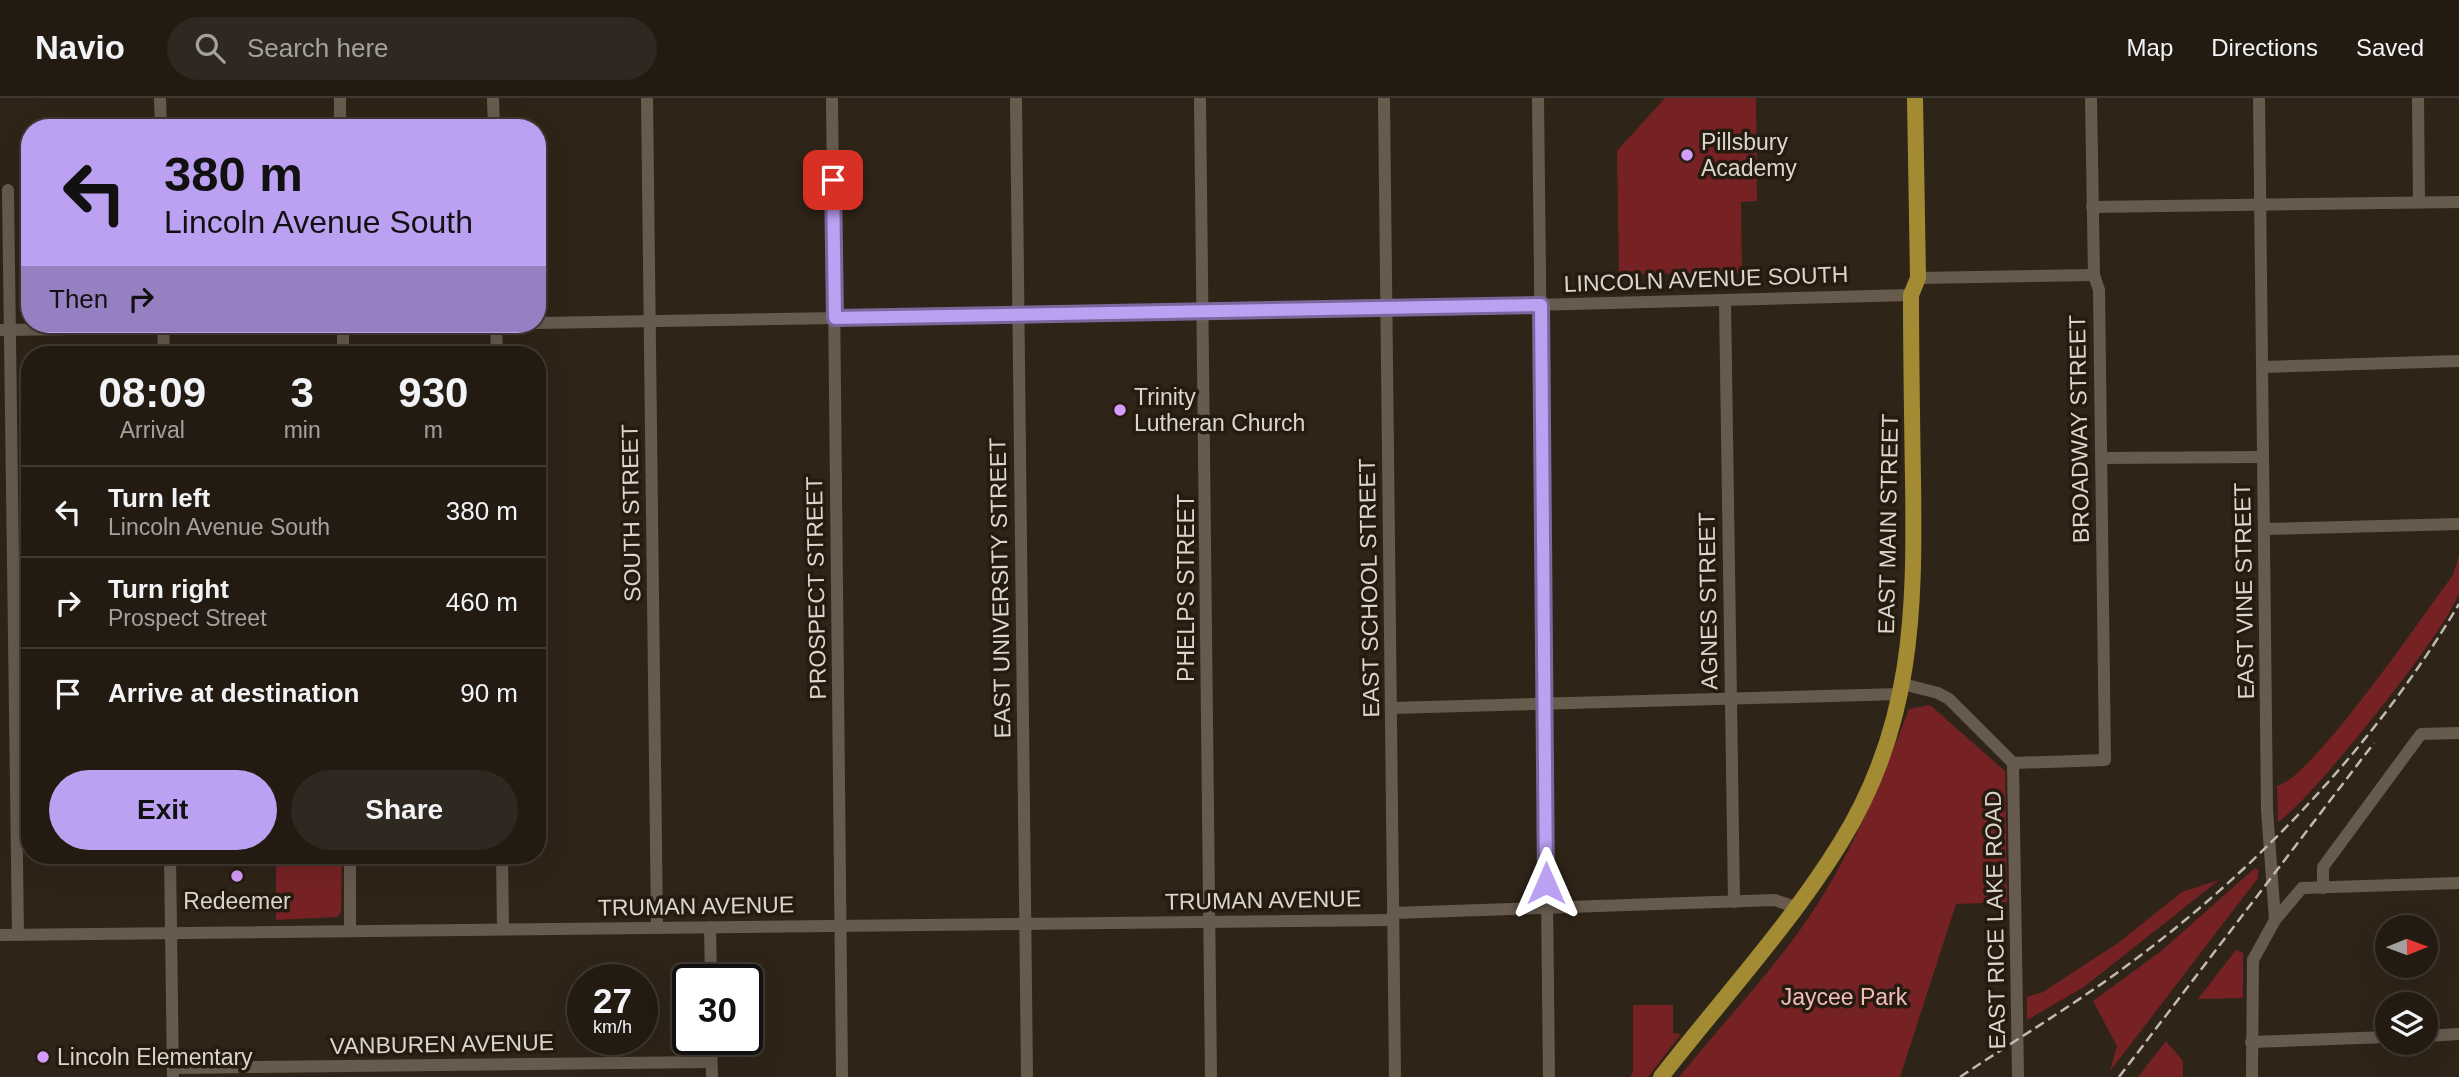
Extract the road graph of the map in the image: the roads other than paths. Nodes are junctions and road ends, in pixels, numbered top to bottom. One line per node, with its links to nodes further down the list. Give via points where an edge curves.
1 (160, 98): 14 (street)
2 (340, 98): 15 (street)
3 (494, 98): 16 (street)
4 (647, 98): 31 (street, SOUTH STREET)
5 (832, 98): 30 (street, PROSPECT STREET)
6 (1016, 98): 29 (street, EAST UNIVERSITY STREET)
7 (1200, 98): 28 (street, PHELPS STREET)
8 (1384, 98): 27 (street, EAST SCHOOL STREET)
9 (1538, 98): 26 (street)
10 (1915, 98): 23 (main road, EAST MAIN STREET)
11 (2091, 98): 21 (street, BROADWAY STREET)
12 (2259, 98): 20 (street, EAST VINE STREET)
13 (2418, 98): 18 (street)
14 (161, 119)
15 (340, 119)
16 (494, 119)
17 (8, 190): 33 (street)
18 (2419, 202): 19 (street); 20 (street)
19 (2459, 202)
20 (2260, 205): 21 (street); 35 (street, EAST VINE STREET)
21 (2092, 207): 22 (street, BROADWAY STREET)
22 (2094, 275): 23 (street); 37 (street, BROADWAY STREET, via 2099,290)
23 (1918, 278): 24 (main road, EAST MAIN STREET)
24 (1911, 295): 25 (street, LINCOLN AVENUE SOUTH); 40 (main road, EAST MAIN STREET, via 1914,582)
25 (1725, 300): 26 (street, LINCOLN AVENUE SOUTH); 41 (street, AGNES STREET)
26 (1541, 305): 27 (street, LINCOLN AVENUE SOUTH); 42 (street)
27 (1387, 309): 28 (street, LINCOLN AVENUE SOUTH); 43 (street, EAST SCHOOL STREET)
28 (1202, 312): 29 (street, LINCOLN AVENUE SOUTH); 56 (street, PHELPS STREET)
29 (1018, 315): 30 (street, LINCOLN AVENUE SOUTH); 57 (street, EAST UNIVERSITY STREET)
30 (835, 318): 31 (street, LINCOLN AVENUE SOUTH); 58 (street, PROSPECT STREET)
31 (650, 321): 32 (street, LINCOLN AVENUE SOUTH); 60 (street, SOUTH STREET)
32 (546, 323)
33 (5, 330): 65 (street)
34 (2459, 361): 35 (street)
35 (2262, 367): 36 (street, EAST VINE STREET)
36 (2263, 457): 37 (street); 39 (street, EAST VINE STREET)
37 (2101, 458): 45 (street, BROADWAY STREET, via 2105,760)
38 (2459, 524): 39 (street)
39 (2264, 529): 55 (street, EAST VINE STREET, via 2267,810)
40 (1902, 689): 41 (street); 45 (street, via 1938,693 1949,699); 52 (main road, EAST MAIN STREET, via 1886,745 1859,810)
41 (1730, 699): 42 (street); 51 (street, AGNES STREET)
42 (1545, 704): 43 (street); 53 (street)
43 (1391, 708): 54 (street, EAST SCHOOL STREET)
44 (2459, 733): 50 (street, via 2421,734 2323,867)
45 (2013, 763): 82 (street, EAST RICE LAKE ROAD)
46 (170, 864): 63 (street)
47 (349, 864): 62 (street)
48 (502, 864): 61 (street)
49 (2459, 883): 50 (street)
50 (2323, 888): 55 (street, via 2302,888)
51 (1734, 902): 52 (street, TRUMAN AVENUE, via 1775,900); 53 (street, TRUMAN AVENUE)
52 (1795, 907): 81 (main road, EAST MAIN STREET)
53 (1547, 909): 54 (street, TRUMAN AVENUE); 80 (street)
54 (1393, 917): 56 (street, TRUMAN AVENUE); 79 (street, EAST SCHOOL STREET)
55 (2275, 920): 70 (street, via 2253,960)
56 (1209, 922): 57 (street, TRUMAN AVENUE); 78 (street, PHELPS STREET)
57 (1025, 923): 58 (street, TRUMAN AVENUE); 77 (street, EAST UNIVERSITY STREET)
58 (841, 926): 59 (street, TRUMAN AVENUE); 76 (street, PROSPECT STREET)
59 (710, 927): 60 (street, TRUMAN AVENUE); 66 (street)
60 (657, 928): 61 (street, TRUMAN AVENUE)
61 (503, 929): 62 (street, TRUMAN AVENUE)
62 (351, 931): 63 (street, TRUMAN AVENUE)
63 (171, 933): 65 (street, TRUMAN AVENUE); 74 (street)
64 (0, 935): 65 (street, TRUMAN AVENUE)
65 (18, 935)
66 (710, 964)
67 (2459, 1034): 68 (street)
68 (2438, 1035)
69 (2375, 1037): 70 (street)
70 (2251, 1042): 83 (street)
71 (712, 1055): 72 (street)
72 (712, 1062): 73 (street, VANBUREN AVENUE); 75 (street)
73 (576, 1070): 74 (street, VANBUREN AVENUE)
74 (173, 1072)
75 (712, 1077)
76 (842, 1077)
77 (1027, 1077)
78 (1211, 1077)
79 (1395, 1077)
80 (1549, 1077)
81 (1661, 1077)
82 (2018, 1077)
83 (2252, 1077)

